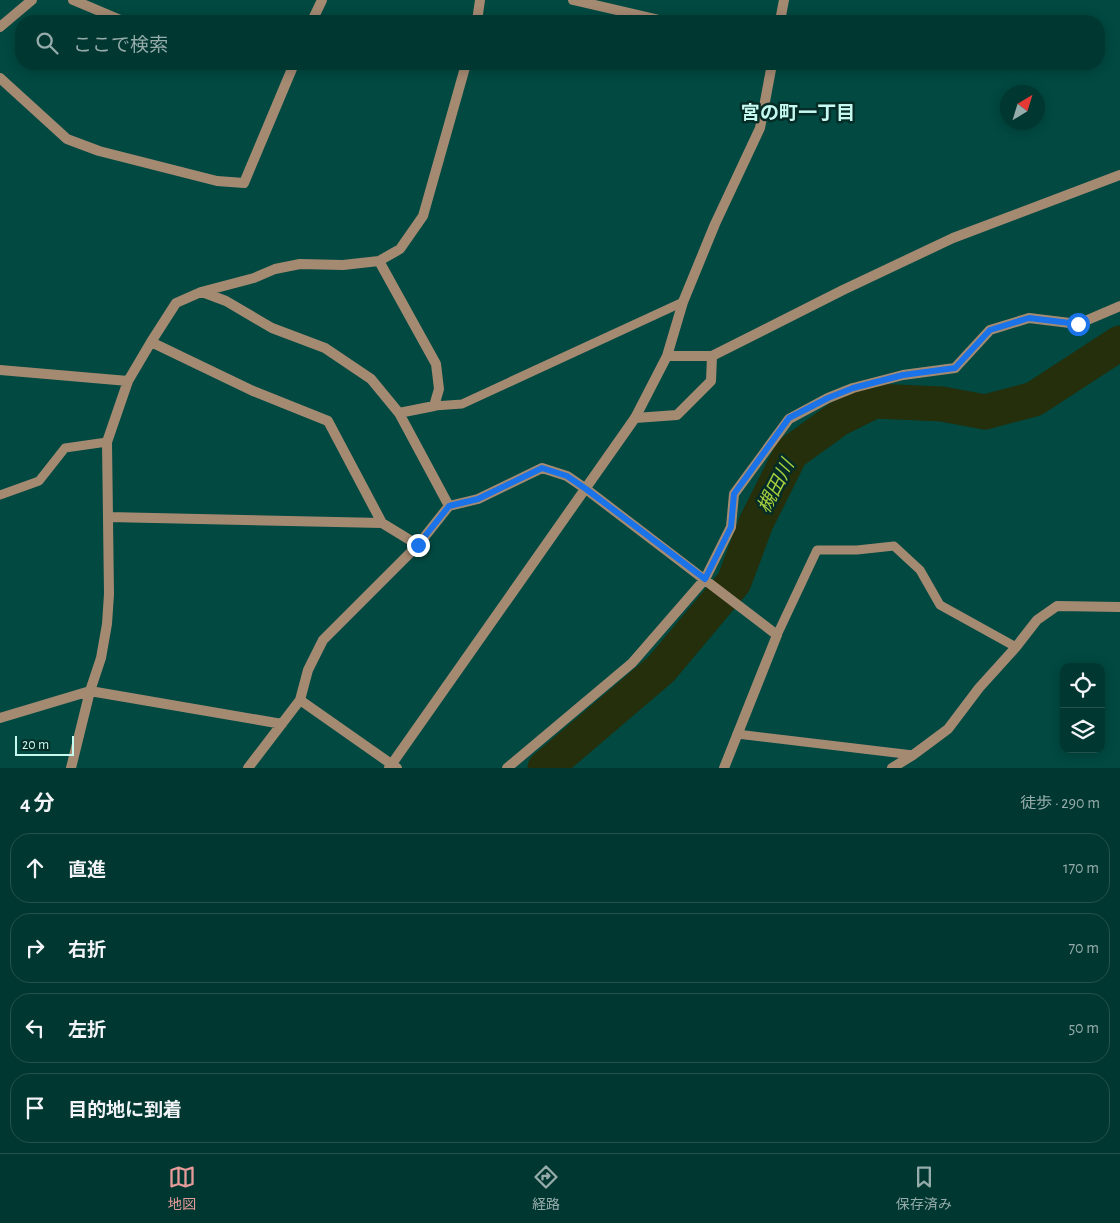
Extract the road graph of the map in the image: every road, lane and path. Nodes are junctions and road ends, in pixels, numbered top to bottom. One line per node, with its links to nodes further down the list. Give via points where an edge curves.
1 (32, 0): 12 (street)
2 (73, 0): 7 (street)
3 (322, 0): 8 (street)
4 (480, 0): 9 (street)
5 (573, 0): 10 (street)
6 (784, 0): 11 (street)
7 (109, 15)
8 (315, 15)
9 (478, 15)
10 (638, 15)
11 (781, 15)
12 (0, 27)
13 (288, 70): 16 (street, via 244,183 208,178 99,151 67,139)
14 (464, 70): 18 (street, via 423,216 400,249)
15 (771, 70): 20 (street, via 760,128)
16 (0, 78)
17 (1120, 175): 24 (street, via 952,238)
18 (379, 261): 19 (street, via 343,265 300,264); 27 (street, via 436,364 439,389)
19 (201, 292): 22 (street, via 176,303); 28 (street, via 272,328 325,348 371,379)
20 (683, 302): 23 (street); 27 (lane, via 462,404)
21 (1120, 306): 37 (street, via 1078,324 1029,318 990,330 955,368 903,375 853,388 789,418 734,494 731,527)
22 (151, 342): 26 (street); 35 (street, via 252,391 328,420)
23 (666, 356): 24 (street); 29 (street)
24 (712, 356): 29 (street, via 711,381 677,415)
25 (0, 370): 26 (street)
26 (128, 381): 30 (street)
27 (434, 406): 28 (street)
28 (399, 413): 33 (street)
29 (636, 418): 31 (street)
30 (106, 442): 32 (lane, via 65,448 39,482); 34 (street)
31 (586, 489): 33 (street, via 567,476 542,468 478,499); 37 (street); 47 (street)
32 (0, 496)
33 (449, 506): 36 (street)
34 (108, 517): 35 (street); 41 (street, via 106,624 101,658)
35 (382, 523): 36 (street)
36 (418, 545): 42 (street, via 323,640 308,670)
37 (705, 579): 39 (street); 50 (street, via 632,663)
38 (1120, 607): 40 (street, via 1057,606 1037,620)
39 (776, 634): 40 (lane, via 818,550 894,546 920,570 940,605); 45 (street)
40 (1016, 647): 46 (street, via 979,688 948,730)
41 (90, 691): 43 (street); 44 (street); 48 (street)
42 (300, 700): 44 (street); 47 (street)
43 (0, 718)
44 (282, 724): 49 (street)
45 (737, 734): 46 (lane); 51 (street)
46 (913, 756): 52 (street)
47 (392, 767)
48 (71, 768)
49 (248, 768)
50 (507, 768)
51 (724, 768)
52 (892, 768)

